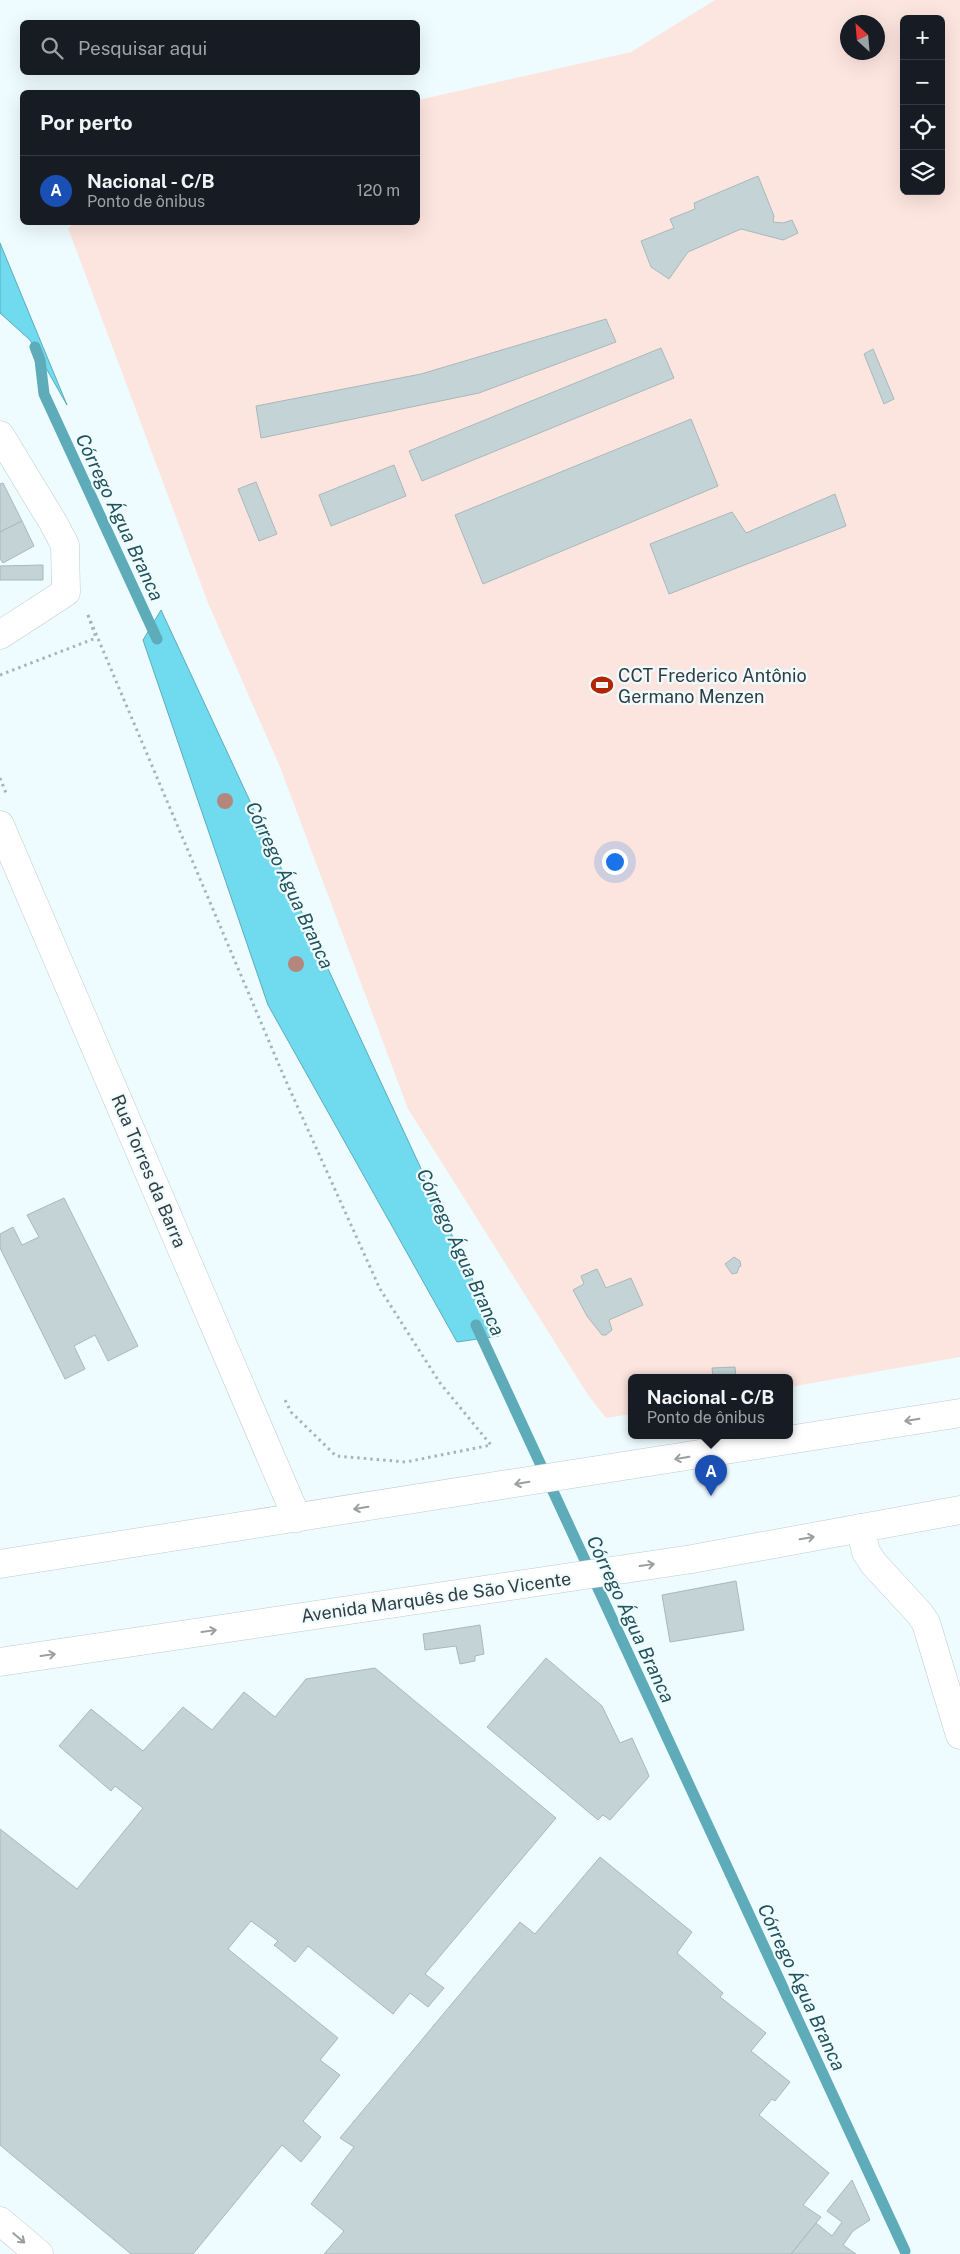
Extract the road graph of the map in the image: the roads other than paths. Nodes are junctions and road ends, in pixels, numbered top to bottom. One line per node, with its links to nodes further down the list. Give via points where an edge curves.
1 (0, 435): 2 (main road, via 64,545 66,592)
2 (0, 635)
3 (0, 825): 6 (main road, Rua Torres da Barra)
4 (960, 1413): 6 (main road, one-way to 6)
5 (960, 1510): 7 (main road, Avenida Marquês de São Vicente)
6 (297, 1518): 8 (main road)
7 (860, 1528): 9 (main road, Avenida Marquês de São Vicente, one-way to 7, via 692,1559); 10 (main road, via 866,1552 874,1564 926,1623)
8 (0, 1564)
9 (0, 1662)
10 (960, 1735)
11 (0, 2221): 12 (main road, one-way to 12)
12 (39, 2254)

